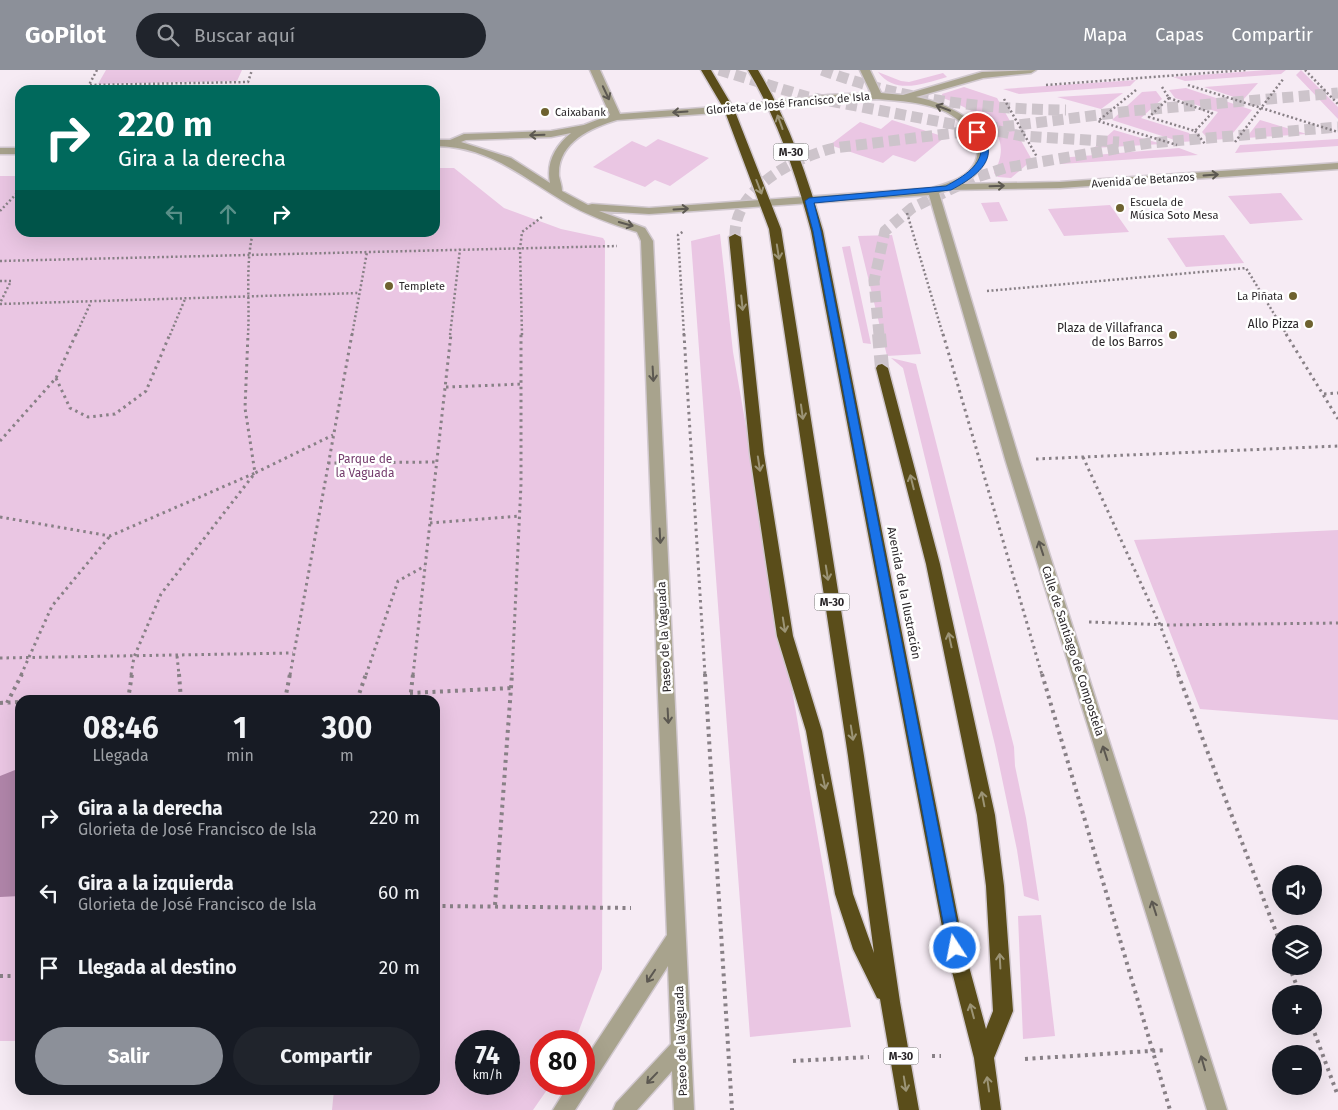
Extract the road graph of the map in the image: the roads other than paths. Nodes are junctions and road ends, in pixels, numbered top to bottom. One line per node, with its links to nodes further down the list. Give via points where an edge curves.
1 (595, 70): 10 (street, one-way to 10)
2 (706, 70): 9 (highway, M-30)
3 (753, 70): 8 (highway, Avenida de la Ilustración / M-30)
4 (865, 70): 6 (street)
5 (1031, 70): 7 (street, via 982,75)
6 (877, 95): 7 (street, Glorieta de José Francisco de Isla); 8 (street, Glorieta de José Francisco de Isla)
7 (903, 98): 17 (street, Glorieta de José Francisco de Isla, one-way to 7, via 965,179 984,160 982,140 970,123 948,109)
8 (774, 104): 9 (street, Glorieta de José Francisco de Isla); 19 (highway, Avenida de la Ilustración / M-30, one-way to 8)
9 (729, 109): 10 (street, Glorieta de José Francisco de Isla, one-way to 10); 20 (highway, M-30, one-way to 20)
10 (616, 117): 11 (street, Glorieta de José Francisco de Isla)
11 (585, 127): 13 (street, one-way to 13, via 551,134 464,137); 18 (street, Glorieta de José Francisco de Isla, via 555,156 553,172)
12 (440, 143): 13 (street)
13 (452, 143): 18 (street, via 507,160)
14 (0, 151): 15 (street)
15 (15, 151)
16 (1338, 166): 17 (street, Avenida de Betanzos, one-way to 16)
17 (941, 190): 19 (street, Glorieta de José Francisco de Isla); 35 (street, Calle de Santiago de Compostela, one-way to 17, via 1013,462 964,293)
18 (557, 191): 21 (street, Glorieta de José Francisco de Isla)
19 (809, 201): 20 (street, Glorieta de José Francisco de Isla); 27 (highway, Avenida de la Ilustración / M-30, one-way to 19, via 955,948)
20 (766, 204): 21 (street, Glorieta de José Francisco de Isla, one-way to 20, via 649,211); 25 (highway, M-30, one-way to 25, via 776,238 856,756)
21 (580, 206): 24 (street, Paseo de la Vaguada, one-way to 24, via 641,230 647,241)
22 (735, 237): 25 (highway, one-way to 25, via 757,454 785,636 814,731 844,894 862,949)
23 (882, 368): 27 (highway, one-way to 23, via 1003,1012 995,886 986,815 933,564)
24 (678, 936): 26 (street, Paseo de la Vaguada); 28 (street, one-way to 28)
25 (890, 1002): 33 (highway, M-30, one-way to 33)
26 (682, 1047): 31 (street, one-way to 31); 32 (street, Paseo de la Vaguada)
27 (984, 1058): 34 (highway, Avenida de la Ilustración / M-30, one-way to 27)
28 (595, 1061)
29 (573, 1095): 30 (street)
30 (563, 1110)
31 (623, 1110)
32 (684, 1110)
33 (909, 1110)
34 (991, 1110)
35 (1217, 1110)

